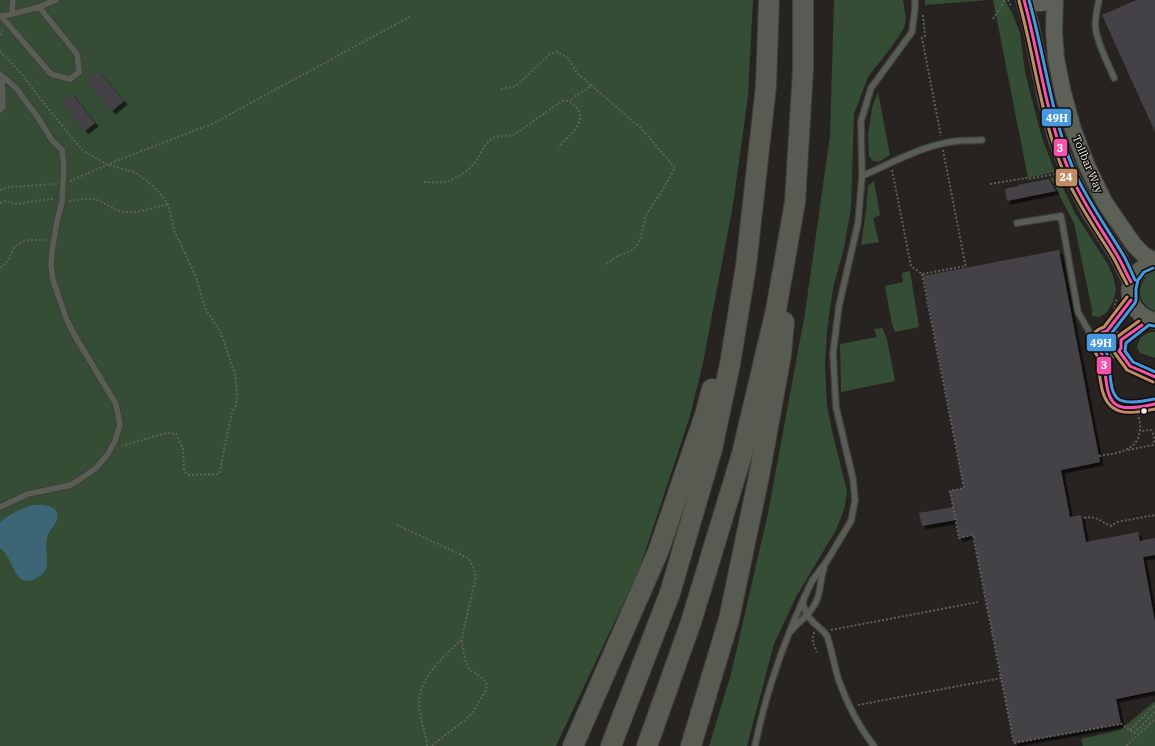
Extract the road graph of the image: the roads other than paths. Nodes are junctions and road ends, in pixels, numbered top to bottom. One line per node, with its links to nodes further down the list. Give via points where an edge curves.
1 (13, 0): 11 (lane)
2 (56, 0): 10 (lane)
3 (769, 0): 21 (highway, via 766,86)
4 (803, 0): 18 (highway, via 803,70)
5 (915, 0): 17 (lane, via 912,32 871,88 861,121)
6 (1025, 0): 7 (main road, via 1039,3); 22 (main road, Tollbar Way, via 1056,138 1070,174 1089,211 1118,256)
7 (1051, 0)
8 (1055, 0): 20 (main road, Tollbar Way, via 1056,58 1073,129 1105,203 1134,245)
9 (1099, 0): 14 (lane, via 1096,30)
10 (39, 7): 11 (lane); 12 (lane, via 78,54 79,72 70,79 51,74)
11 (12, 13): 12 (lane)
12 (1, 16)
13 (1, 75): 15 (lane, via 3,106); 32 (lane, via 16,88 51,139 62,150 62,201 51,265 53,280 66,318 116,404 120,424 111,449 95,469 71,484 28,494)
14 (1114, 78)
15 (0, 110)
16 (982, 140): 17 (lane, via 942,144 905,156)
17 (862, 176): 33 (lane, via 858,223 839,306 833,352 836,407 853,479 855,500 851,521)
18 (795, 202): 39 (highway, via 776,310 742,454 691,622); 40 (highway, via 781,355 759,476 729,619)
19 (1017, 224): 26 (lane, via 1061,216 1078,312 1090,333)
20 (1155, 261): 22 (main road, Tollbar Way, via 1140,269)
21 (746, 266): 37 (highway, via 705,415 658,552); 38 (highway, via 730,364 712,448 670,593)
22 (1131, 282): 23 (main road, Tollbar Way)
23 (1131, 300): 24 (main road, via 1140,315); 25 (lane)
24 (1152, 320): 27 (lane)
25 (1107, 331): 26 (lane); 27 (lane, via 1117,334)
26 (1099, 335): 29 (lane, via 1096,343)
27 (1121, 340): 28 (lane)
28 (1119, 351): 29 (lane, via 1109,356); 30 (lane, via 1130,366)
29 (1102, 354): 31 (lane, via 1106,387 1113,403 1127,408)
30 (1155, 377)
31 (1155, 404)
32 (0, 506)
33 (827, 561): 34 (lane, via 812,581); 35 (lane, via 816,603)
34 (804, 598): 35 (lane, via 803,604); 36 (lane)
35 (807, 615): 36 (lane, via 794,628); 42 (lane, via 824,632 840,681 864,732)
36 (784, 646): 41 (lane)
37 (573, 746)
38 (611, 746)
39 (647, 746)
40 (691, 746)
41 (755, 746)
42 (874, 746)

